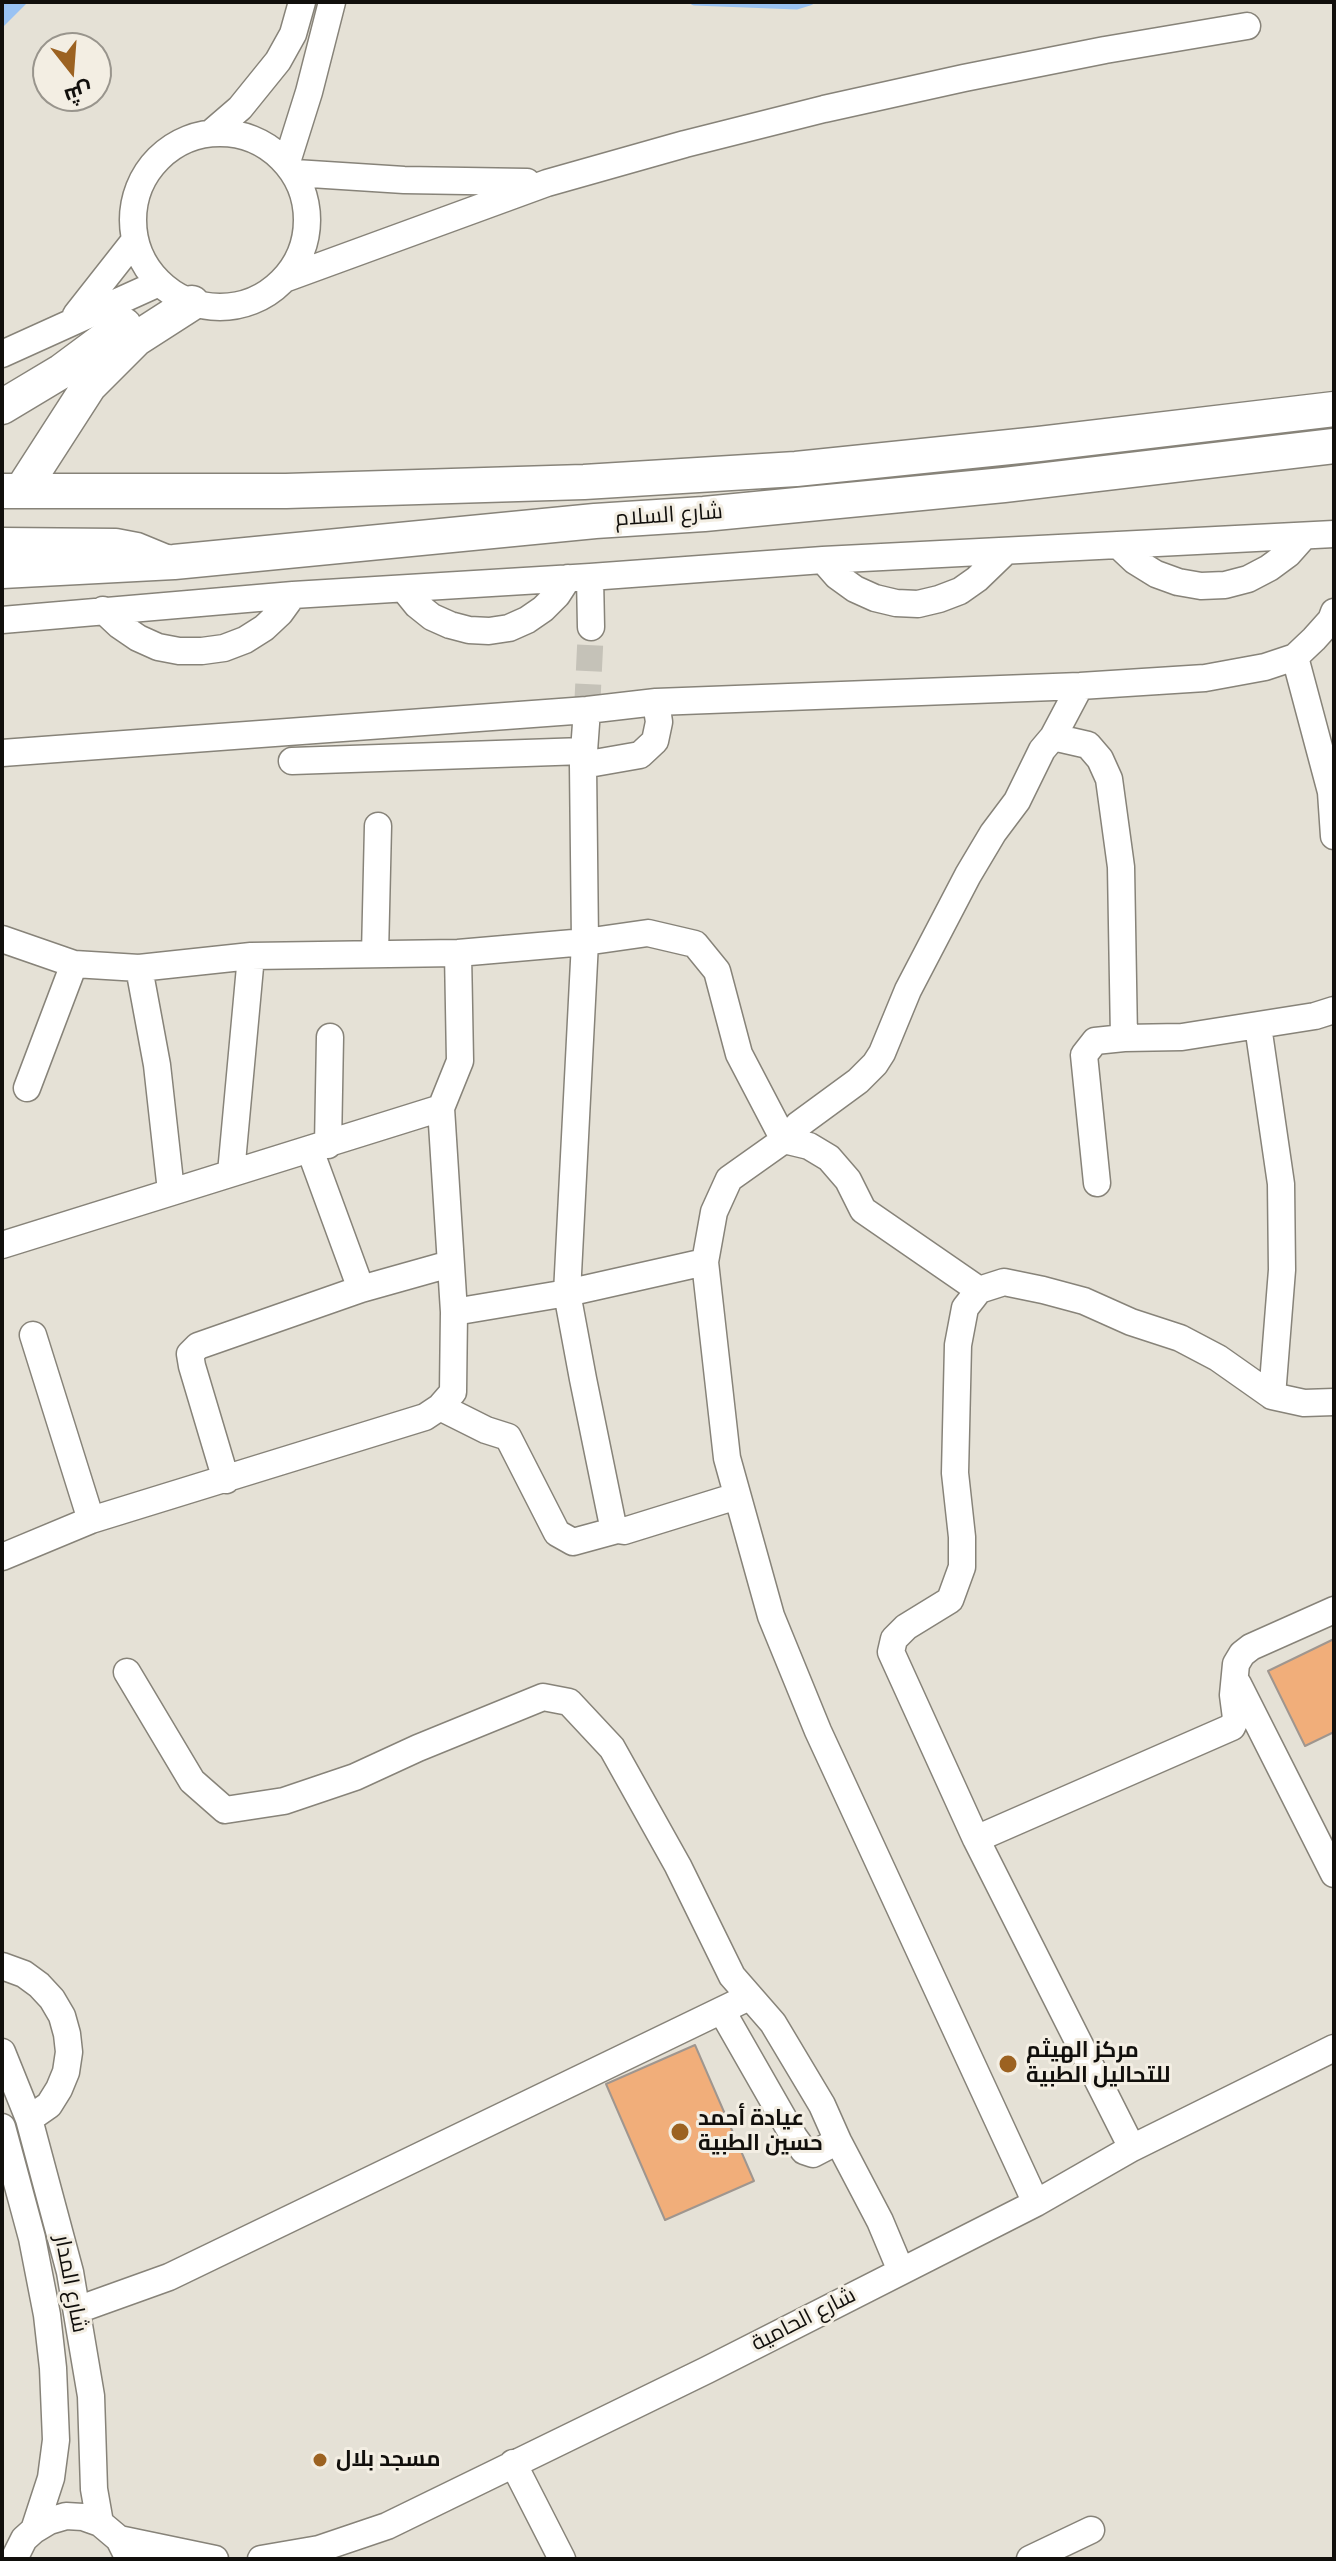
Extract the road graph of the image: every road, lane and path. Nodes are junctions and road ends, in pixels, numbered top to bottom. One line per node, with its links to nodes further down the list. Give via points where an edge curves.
1 (302, 2): 4 (street, via 278,61 240,108)
2 (332, 2): 5 (street)
3 (1247, 26): 6 (street, via 824,109)
4 (211, 133): 5 (street, via 228,132 260,142); 7 (street, via 179,143 144,176 135,199)
5 (291, 168): 6 (street, via 451,182); 8 (street, via 306,199 308,226 302,254)
6 (547, 183): 8 (street)
7 (135, 240): 9 (street, via 148,270); 10 (street)
8 (287, 278): 9 (street, via 253,301 233,307 212,307)
9 (173, 292): 10 (street); 12 (main road); 15 (main road, via 96,378)
10 (72, 321): 11 (street)
11 (2, 354)
12 (2, 407)
13 (1334, 409): 15 (main road, شارع السلام, via 796,469 286,491)
14 (1334, 446): 22 (main road, شارع السلام, via 805,505)
15 (12, 491)
16 (1334, 534): 17 (street)
17 (1304, 536): 19 (street); 19 (street, via 1269,568 1225,585 1201,586 1156,574)
18 (2, 541): 22 (street, via 116,542)
19 (1118, 545): 20 (street)
20 (1006, 551): 21 (street); 21 (street, via 960,591 918,604 885,601 855,589)
21 (823, 560): 24 (street)
22 (174, 562): 23 (main road, شارع السلام)
23 (2, 571)
24 (579, 578): 25 (street); 25 (street, via 527,620 489,631 441,621); 30 (street)
25 (404, 589): 26 (street)
26 (293, 595): 27 (street); 27 (street, via 264,628 234,644 202,651 158,647)
27 (103, 610): 29 (street)
28 (1334, 612): 31 (street)
29 (5, 622)
30 (591, 627)
31 (1295, 657): 32 (street, via 1205,678); 40 (street, via 1331,792)
32 (1080, 686): 33 (street); 35 (street)
33 (656, 702): 34 (street); 37 (street, via 655,741 640,755)
34 (587, 710): 36 (street); 37 (street)
35 (1053, 737): 51 (street, via 1088,745 1109,779 1121,867); 54 (street, via 968,875 875,1064)
36 (2, 753)
37 (584, 758): 38 (street); 42 (street)
38 (292, 761)
39 (378, 826): 44 (street)
40 (1334, 836)
41 (2, 939): 46 (street)
42 (585, 942): 43 (street); 54 (street, via 648,933 695,944 717,971 739,1054); 64 (street)
43 (458, 953): 44 (street); 53 (street, via 460,1061)
44 (375, 954): 45 (street)
45 (251, 956): 47 (street); 56 (street)
46 (74, 964): 47 (street); 52 (street)
47 (139, 968): 58 (street, via 157,1065)
48 (1334, 1010): 49 (street)
49 (1258, 1026): 51 (street, via 1182,1037); 67 (street, via 1281,1184 1282,1270)
50 (330, 1037): 55 (street)
51 (1124, 1038): 57 (street, via 1095,1041 1084,1055)
52 (27, 1088)
53 (441, 1108): 55 (street); 61 (street)
54 (784, 1140): 60 (street, via 729,1179 714,1212); 63 (street, via 829,1158 863,1210)
55 (319, 1147): 56 (street); 62 (street)
56 (231, 1173): 58 (street)
57 (1097, 1183)
58 (171, 1191): 59 (street)
59 (2, 1245)
60 (705, 1262): 64 (street); 71 (street, via 721,1417)
61 (450, 1264): 62 (street); 65 (street)
62 (361, 1289): 70 (street, via 198,1346 190,1354)
63 (979, 1290): 67 (street, via 1004,1282 1084,1301 1180,1338); 78 (street, via 965,1308 958,1345 955,1473 962,1567 950,1600 906,1627 894,1639 891,1652)
64 (567, 1293): 65 (street); 73 (street)
65 (454, 1312): 69 (street, via 453,1392)
66 (33, 1335): 72 (street)
67 (1272, 1396): 68 (street)
68 (1334, 1402)
69 (440, 1407): 70 (street, via 425,1417); 73 (street, via 508,1437 557,1533 573,1542)
70 (226, 1480): 72 (street)
71 (737, 1496): 73 (street); 90 (street, via 771,1616 818,1731)
72 (91, 1520): 74 (street)
73 (617, 1530)
74 (2, 1557)
75 (1334, 1610): 77 (street, via 1251,1647 1236,1664)
76 (127, 1672): 81 (street, via 192,1781 225,1810 284,1801 355,1777 543,1697 569,1702 612,1748 732,1976)
77 (1234, 1677): 78 (street, via 1232,1727); 79 (street)
78 (976, 1839): 88 (street)
79 (1334, 1874)
80 (2, 1966): 85 (street, via 39,1985 62,2016 67,2034 69,2052 59,2089 49,2105)
81 (749, 1997): 82 (street); 87 (street, via 773,2023)
82 (722, 2011): 87 (street, via 804,2151 813,2154); 92 (street, via 169,2277)
83 (1334, 2048): 88 (street, شارع الحامية)
84 (2, 2052): 85 (street, شارع المدار)
85 (29, 2119): 92 (street, شارع المدار)
86 (2, 2127): 89 (street, شارع المدار)
87 (838, 2141): 91 (street)
88 (1132, 2148): 90 (street, شارع الحامية)
89 (9, 2184): 96 (street, شارع المدار, via 32,2238 55,2399 51,2478)
90 (1036, 2203): 91 (street, شارع الحامية)
91 (901, 2271): 93 (street, شارع الحامية)
92 (77, 2310): 95 (street, شارع المدار, via 91,2396 94,2489)
93 (513, 2463): 98 (street, شارع الحامية, via 387,2526 319,2549); 99 (street)
94 (1091, 2530): 100 (street)
95 (116, 2540): 96 (street, via 83,2517 66,2516 49,2521); 97 (street)
96 (19, 2544)
97 (215, 2559)
98 (261, 2559)
99 (562, 2559)
100 (1030, 2559)

